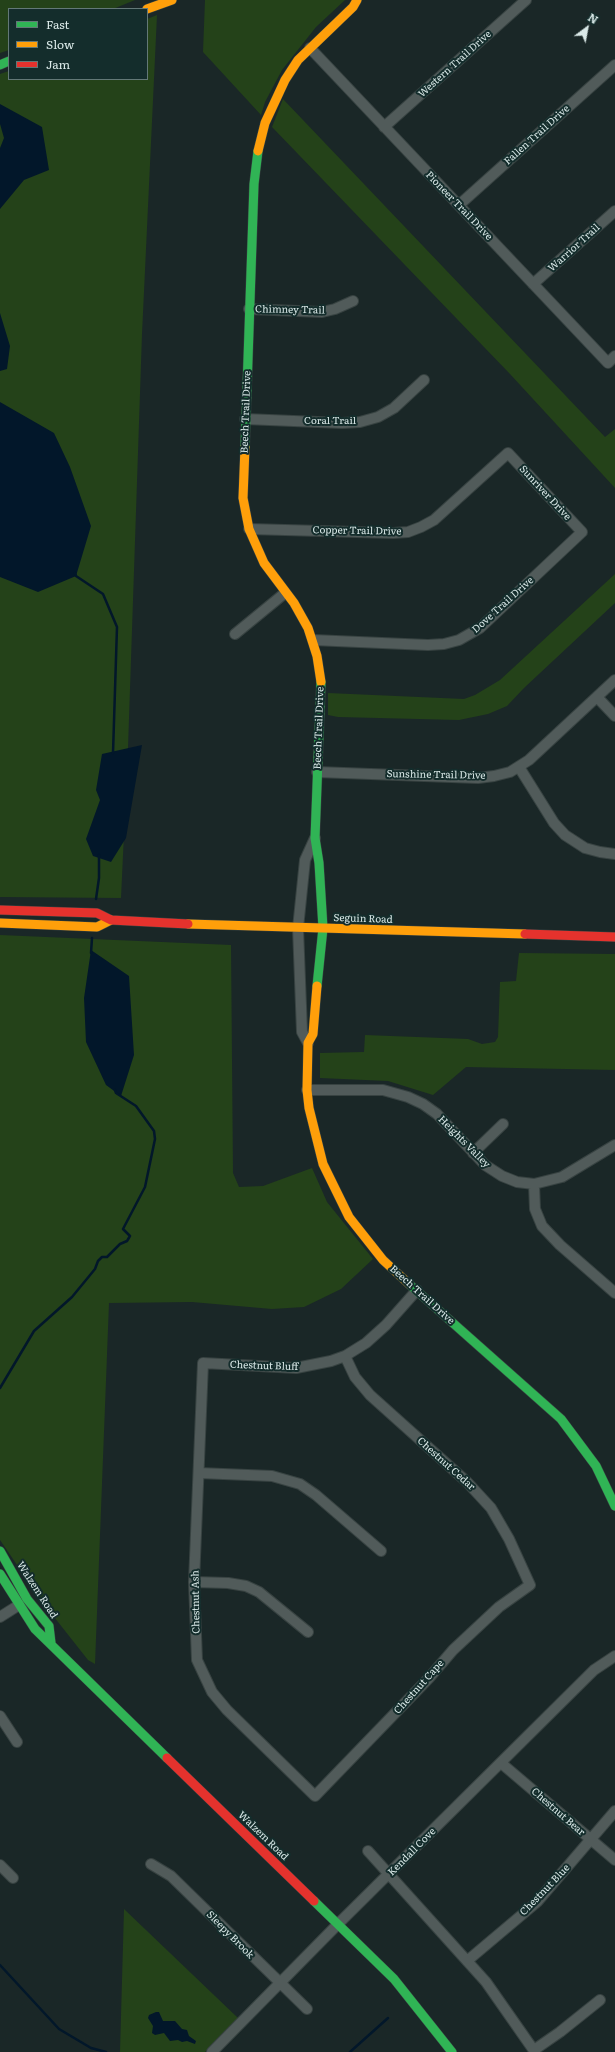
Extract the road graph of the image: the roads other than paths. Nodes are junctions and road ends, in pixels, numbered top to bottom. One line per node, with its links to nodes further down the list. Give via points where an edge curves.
1 (172, 0): 4 (street)
2 (357, 0): 5 (street, Beech Trail Drive, via 353,7)
3 (526, 0): 7 (street, Western Trail Drive)
4 (148, 9)
5 (310, 48): 7 (street, Pioneer Trail Drive); 12 (street, Beech Trail Drive, via 298,60 274,101 259,146 254,184)
6 (615, 65): 8 (street, Fallen Trail Drive)
7 (384, 127): 8 (street, Pioneer Trail Drive)
8 (459, 205): 10 (street, Pioneer Trail Drive)
9 (615, 211): 10 (street, Warrior Trail)
10 (533, 284): 13 (street, Pioneer Trail Drive)
11 (353, 301): 12 (street, Chimney Trail, via 335,310 322,312)
12 (249, 309): 15 (street, Beech Trail Drive)
13 (611, 360)
14 (424, 380): 15 (street, Coral Trail, via 394,408 378,417 360,422)
15 (246, 419): 17 (street, Beech Trail Drive, via 243,498)
16 (508, 453): 17 (street, Copper Trail Drive, via 434,520 408,532); 18 (street, Sunriver Drive)
17 (249, 529): 19 (street, Beech Trail Drive, via 264,563)
18 (582, 532): 21 (street, Dove Trail Drive, via 480,628 459,640 428,645)
19 (286, 593): 20 (street); 21 (street, Beech Trail Drive, via 302,615)
20 (235, 634)
21 (313, 640): 26 (street, Beech Trail Drive, via 321,678)
22 (615, 680): 23 (street, Sunshine Trail Drive)
23 (597, 697): 24 (street); 25 (street, Sunshine Trail Drive)
24 (615, 716)
25 (518, 768): 26 (street, Sunshine Trail Drive, via 478,778); 28 (street, via 564,835 585,848)
26 (318, 772): 27 (street, Beech Trail Drive)
27 (315, 838): 32 (street, Beech Trail Drive, via 305,860); 33 (street, Beech Trail Drive, via 320,863)
28 (615, 854)
29 (0, 910): 30 (street, Seguin Road, via 97,913)
30 (111, 920): 31 (street, Seguin Road, via 97,927); 32 (street, Seguin Road)
31 (0, 923)
32 (298, 928): 33 (street, Seguin Road); 35 (street, Beech Trail Drive, via 302,1032)
33 (323, 928): 34 (street, Seguin Road); 35 (street, Beech Trail Drive, via 313,1034)
34 (615, 937)
35 (308, 1043): 36 (street, Beech Trail Drive)
36 (307, 1090): 39 (street, Heights Valley, via 383,1090 408,1097 436,1114); 42 (street, Beech Trail Drive, via 323,1164 350,1217 383,1260)
37 (504, 1124): 39 (street)
38 (615, 1145): 40 (street, Heights Valley, via 562,1177)
39 (473, 1153): 40 (street, Heights Valley, via 502,1176 517,1182)
40 (534, 1184): 41 (street, via 535,1209 542,1226 560,1245)
41 (613, 1287)
42 (417, 1290): 43 (street, Chestnut Bluff, via 377,1334); 46 (street, Beech Trail Drive, via 561,1419 596,1466)
43 (345, 1356): 44 (street, Chestnut Bluff, via 296,1368); 51 (street, Chestnut Cedar, via 355,1377 370,1395 467,1482 491,1508 509,1539)
44 (203, 1363): 45 (street, Chestnut Ash)
45 (199, 1473): 47 (street, via 262,1475 291,1480 316,1495); 50 (street, Chestnut Ash)
46 (615, 1506)
47 (381, 1551)
48 (0, 1552): 55 (street, Walzem Road, via 27,1599 49,1626)
49 (0, 1574): 52 (street, Walzem Road)
50 (194, 1582): 54 (street, via 246,1586 259,1592); 60 (street, Chestnut Ash, via 197,1660 212,1692 227,1710)
51 (530, 1585): 60 (street, Chestnut Cape, via 499,1607 452,1650 429,1678)
52 (19, 1605): 53 (street); 55 (street, Walzem Road, via 35,1629)
53 (0, 1617)
54 (308, 1632)
55 (51, 1643): 69 (street, Walzem Road)
56 (615, 1656): 59 (street, Kendall Cove, via 594,1670)
57 (0, 1716): 58 (street)
58 (17, 1742)
59 (501, 1763): 62 (street, Chestnut Bear); 67 (street, Kendall Cove)
60 (315, 1796)
61 (615, 1811): 62 (street, Chestnut Blue)
62 (591, 1840): 64 (street, Chestnut Bear); 70 (street, Chestnut Blue, via 537,1902)
63 (368, 1851): 67 (street)
64 (615, 1860)
65 (151, 1864): 71 (street, Sleepy Brook, via 171,1876)
66 (0, 1865): 68 (street)
67 (390, 1875): 69 (street, Kendall Cove); 70 (street)
68 (13, 1878)
69 (338, 1924): 71 (street, Kendall Cove); 76 (street, Walzem Road, via 394,1979)
70 (467, 1961): 74 (street, via 486,1982)
71 (279, 1984): 73 (street, Sleepy Brook); 75 (street, Kendall Cove)
72 (600, 2000): 74 (street)
73 (307, 2009)
74 (534, 2051)
75 (212, 2052)
76 (452, 2052)

